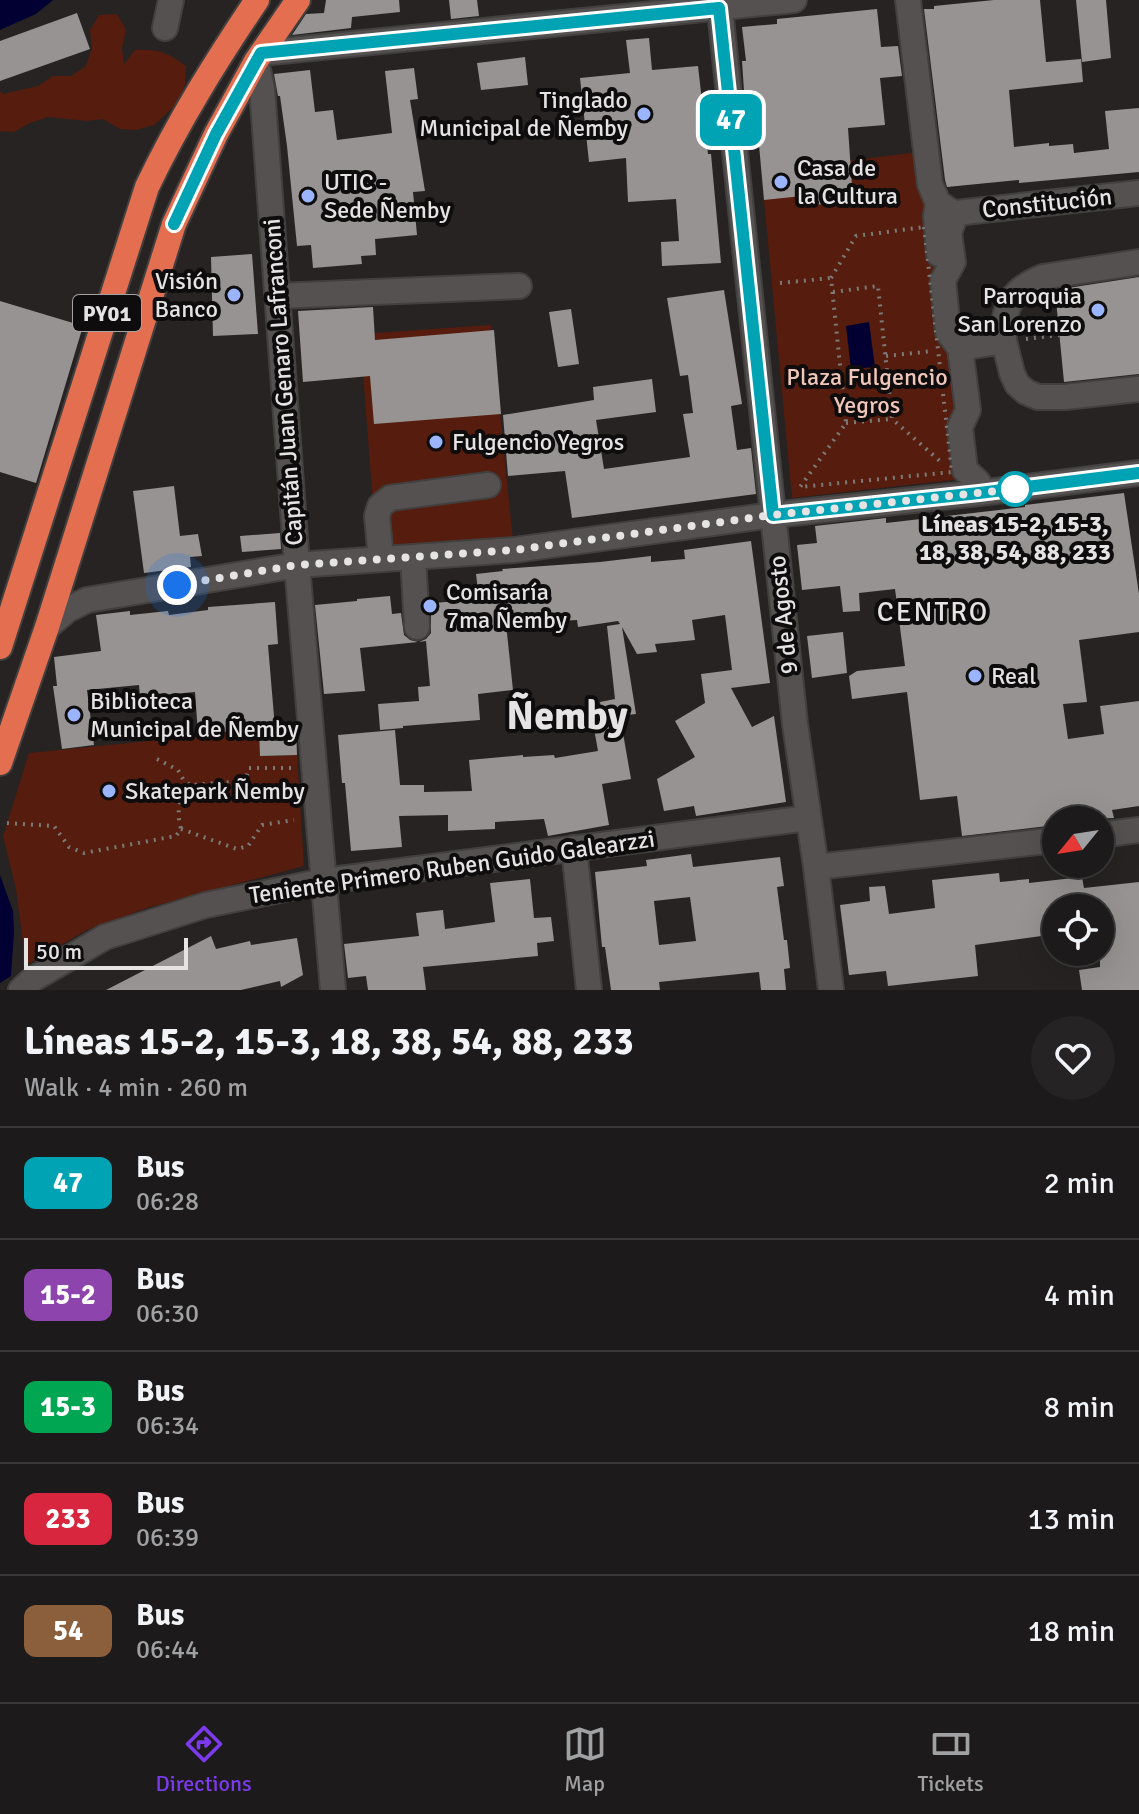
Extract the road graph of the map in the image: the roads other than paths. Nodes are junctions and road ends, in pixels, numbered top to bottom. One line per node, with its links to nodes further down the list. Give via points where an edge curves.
1 (171, 0): 7 (street)
2 (257, 0): 26 (highway, PY01, via 202,83 147,187)
3 (298, 0): 8 (highway, PY01)
4 (794, 0): 6 (street)
5 (908, 0): 10 (street, via 930,184)
6 (719, 4): 8 (street); 20 (street, 9 de Agosto)
7 (165, 28)
8 (259, 57): 13 (street, Capitán Juan Genaro Lafranconi); 24 (highway, PY01, via 174,224)
9 (1139, 193): 10 (street, Constitución)
10 (947, 208): 15 (street, via 953,262 943,280); 19 (street, via 936,229 949,349)
11 (1139, 262): 14 (street, via 1033,281 1007,308 1003,325)
12 (519, 286): 13 (street)
13 (277, 296): 23 (street, Capitán Juan Genaro Lafranconi)
14 (1016, 340): 15 (street); 16 (street, via 1012,373 1017,384 1038,397)
15 (949, 349): 19 (street, via 968,410 960,427 965,470 978,482)
16 (1139, 389)
17 (1139, 473): 19 (street)
18 (488, 485): 22 (street, via 390,498 377,516)
19 (974, 494): 20 (street)
20 (773, 515): 21 (street, via 514,550); 28 (street, 9 de Agosto)
21 (413, 557): 22 (street); 25 (street)
22 (381, 559): 23 (street)
23 (297, 565): 24 (street, via 87,600); 34 (street, Capitán Juan Genaro Lafranconi)
24 (47, 627): 27 (highway, PY01)
25 (417, 627)
26 (0, 647)
27 (0, 763)
28 (808, 818): 32 (street, Teniente Primero Ruben Guido Galearzzi); 33 (street, 9 de Agosto)
29 (1139, 830): 30 (street)
30 (1114, 833)
31 (1042, 842): 33 (street)
32 (574, 848): 34 (street, Teniente Primero Ruben Guido Galearzzi); 37 (street)
33 (816, 867): 38 (street, 9 de Agosto)
34 (324, 881): 35 (street, Teniente Primero Ruben Guido Galearzzi, via 206,905 105,937); 36 (street, Capitán Juan Genaro Lafranconi)
35 (27, 985)
36 (333, 990)
37 (589, 990)
38 (831, 990)

